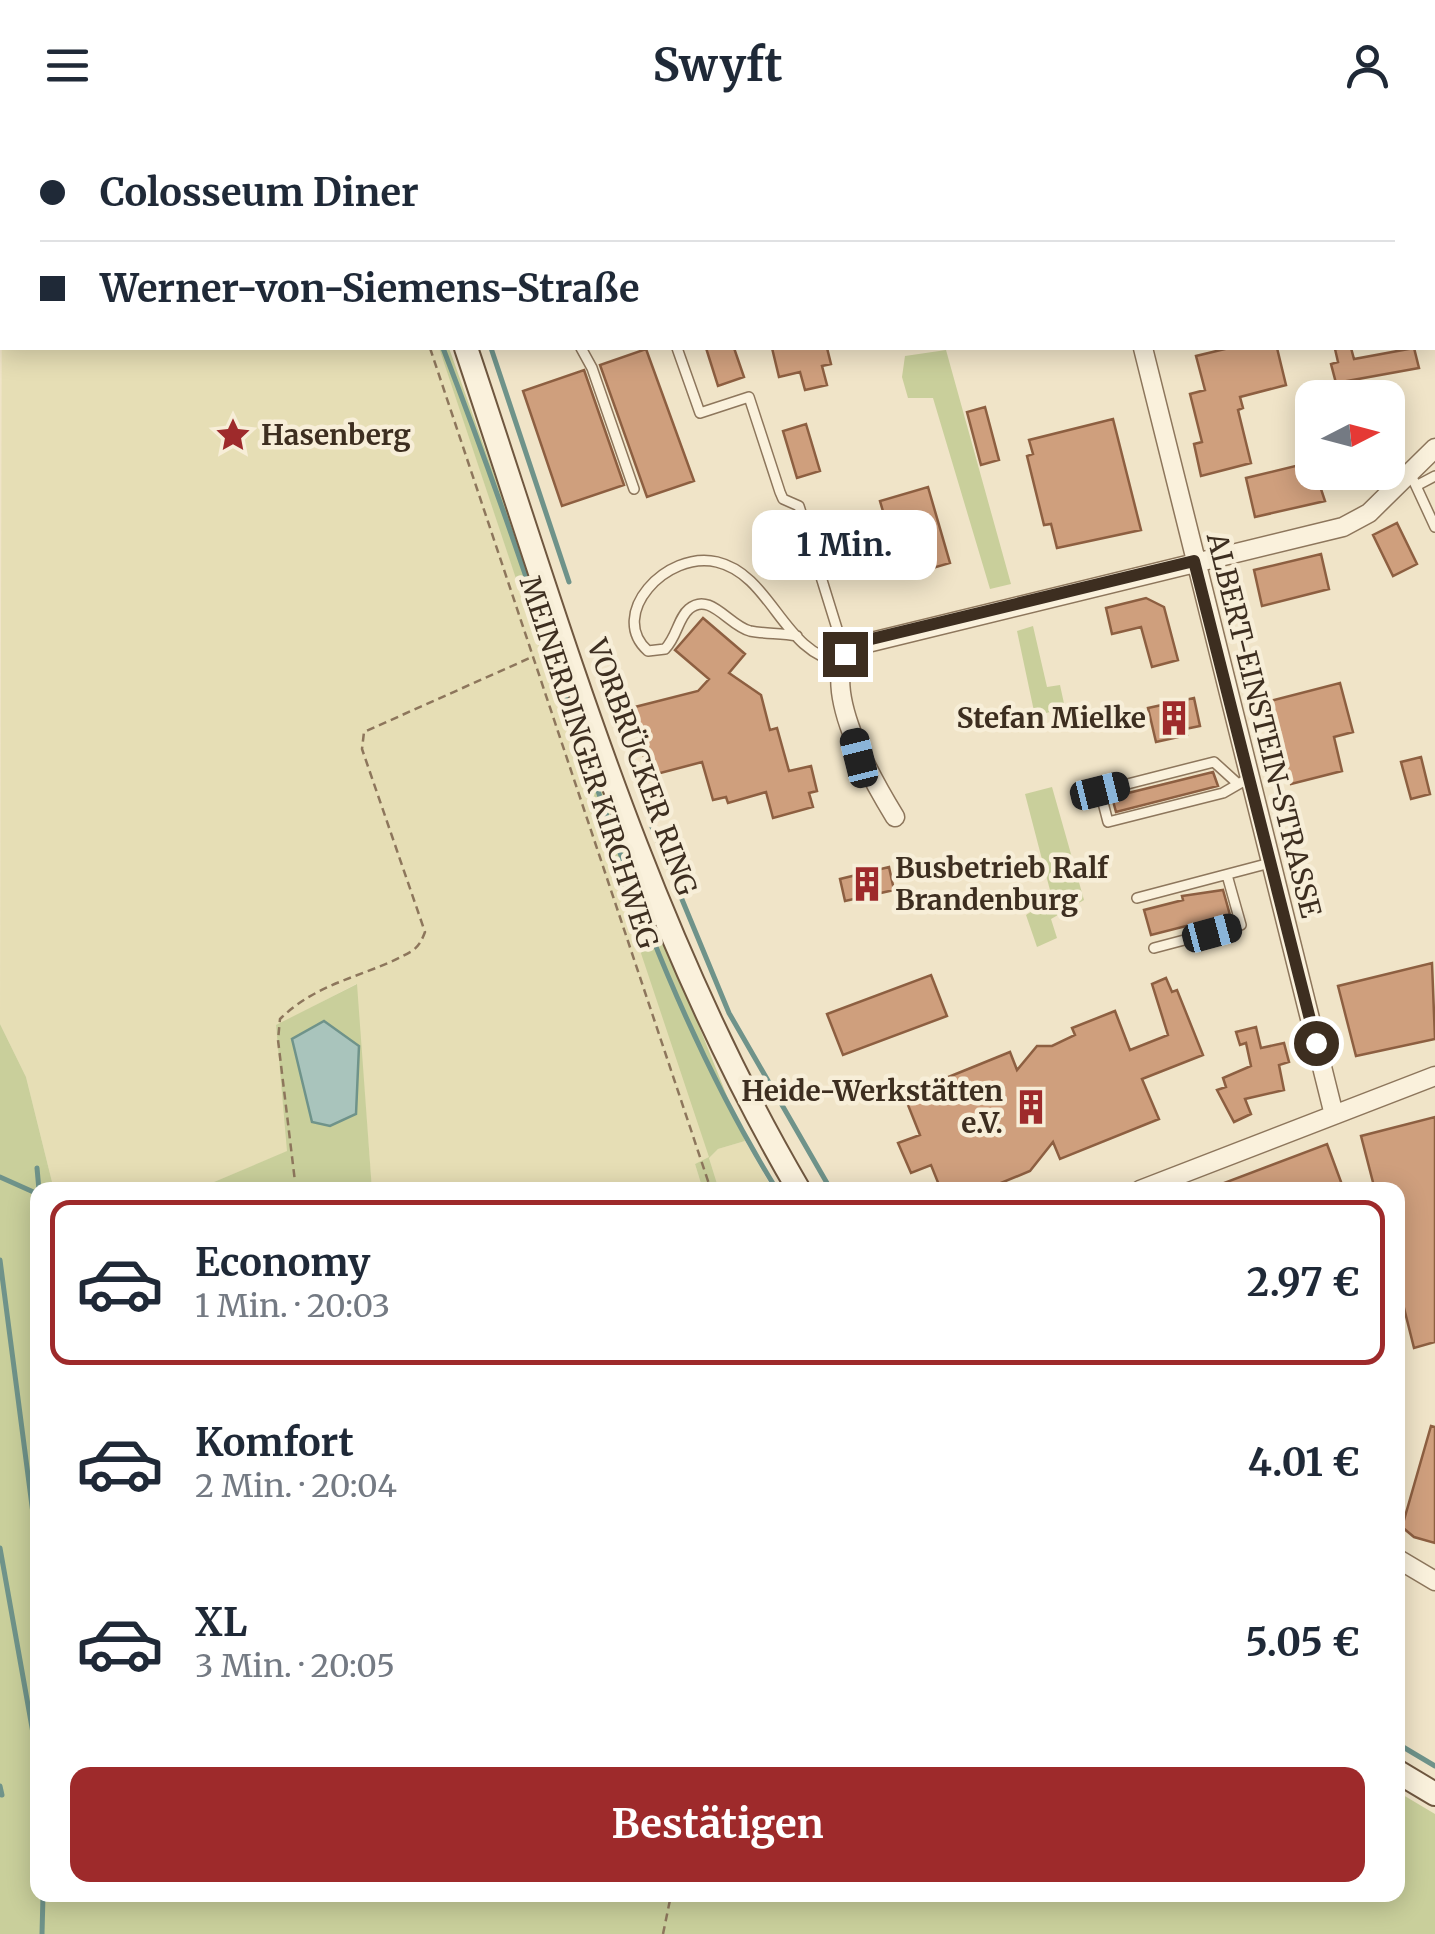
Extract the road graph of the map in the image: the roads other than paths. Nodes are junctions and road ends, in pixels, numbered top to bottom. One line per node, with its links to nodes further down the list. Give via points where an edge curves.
1 (467, 350): 21 (main road, VORBRÜCKER RING, via 667,926 738,1085)
2 (582, 350): 8 (lane)
3 (678, 350): 12 (lane, via 700,413 750,397 780,492 799,506)
4 (1144, 350): 10 (street, ALBERT-EINSTEIN-STRASSE)
5 (1435, 448): 7 (street)
6 (1435, 476): 7 (lane)
7 (1413, 480): 9 (lane); 10 (street, via 1343,526)
8 (634, 490)
9 (1435, 527)
10 (1194, 561): 12 (street); 13 (street, ALBERT-EINSTEIN-STRASSE)
11 (797, 636): 11 (lane, via 757,588 722,563 684,562 652,581 641,597 638,634 648,651 665,649 690,608 702,603 750,631); 12 (lane, via 815,654)
12 (846, 654): 14 (street, via 840,682 859,758)
13 (1242, 780): 13 (lane, via 1223,793 1108,822 1100,791 1214,762); 15 (street, ALBERT-EINSTEIN-STRASSE)
14 (895, 817)
15 (1270, 864): 16 (lane); 20 (street, ALBERT-EINSTEIN-STRASSE)
16 (1227, 875): 17 (lane); 18 (lane, via 1240,925)
17 (1138, 898)
18 (1154, 948)
19 (1435, 1076): 20 (street)
20 (1334, 1115): 22 (street)
21 (793, 1182)
22 (1161, 1182)
23 (1405, 1564): 24 (street)
24 (1435, 1581)
25 (1405, 1776): 26 (main road)
26 (1435, 1794)

